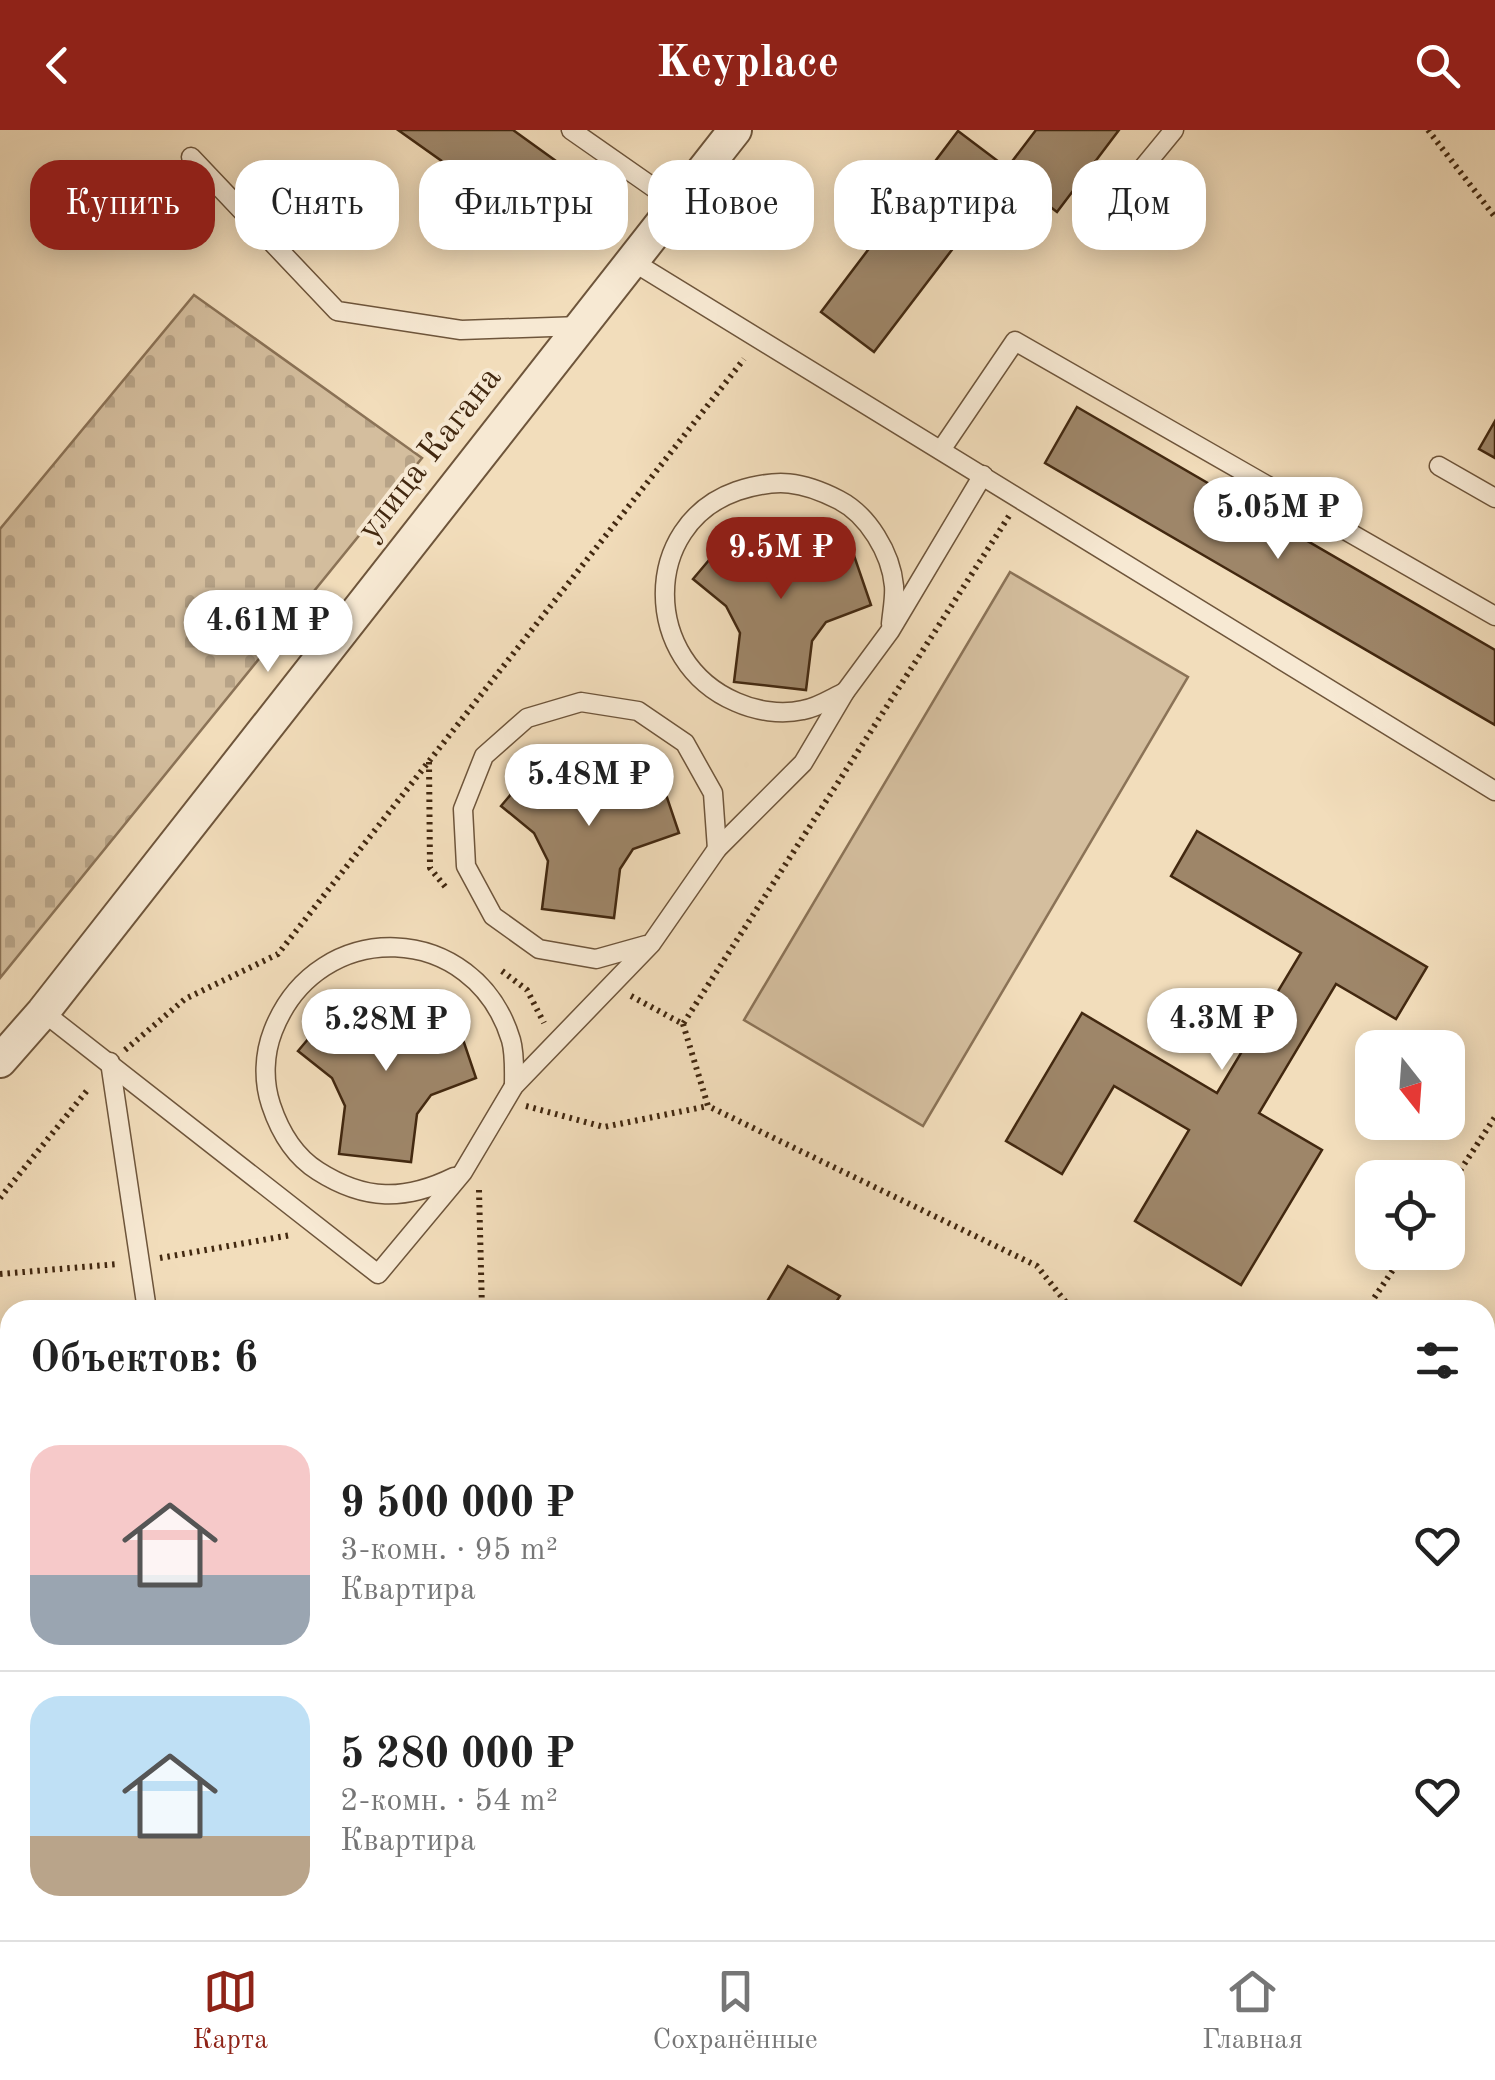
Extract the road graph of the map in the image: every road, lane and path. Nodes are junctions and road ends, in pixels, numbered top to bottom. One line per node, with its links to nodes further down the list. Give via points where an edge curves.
1 (570, 130): 8 (lane)
2 (735, 130): 6 (street, улица Кагана)
3 (1174, 130): 7 (lane)
4 (1428, 130): 9 (path)
5 (191, 157): 12 (lane, via 337,311 461,330)
6 (711, 160)
7 (1149, 160)
8 (648, 184)
9 (1495, 217)
10 (648, 241): 11 (street, улица Кагана)
11 (632, 261): 12 (street, улица Кагана); 13 (lane)
12 (581, 326): 26 (street, улица Кагана)
13 (760, 338): 14 (lane); 29 (path, via 278,954 184,1000)
14 (941, 450): 16 (lane); 19 (lane, via 1015,341)
15 (1440, 466): 18 (lane)
16 (983, 475): 17 (lane); 20 (lane)
17 (1020, 498): 22 (lane); 27 (path)
18 (1495, 498)
19 (1495, 616)
20 (890, 632): 21 (lane); 21 (lane, via 894,585 881,541 851,506 810,485 764,482 720,497 686,528 666,570 665,616 681,660 714,692 756,711 802,710)
21 (845, 692): 23 (lane, via 802,764)
22 (1495, 791)
23 (717, 850): 24 (lane); 24 (lane, via 713,792 684,743 638,711 582,702 563,707 527,718 484,756 462,809 466,866 493,916 540,948 596,959)
24 (651, 944): 25 (lane)
25 (611, 985): 27 (path); 30 (lane)
26 (43, 1012): 28 (street, улица Кагана); 29 (lane)
27 (683, 1024): 31 (path)
28 (0, 1061)
29 (110, 1062): 35 (lane, via 378,1274); 36 (path); 38 (lane)
30 (510, 1093): 31 (path, via 604,1127); 33 (lane); 35 (lane, via 512,1044 496,1004 468,973 430,952 388,946 346,954 310,975 282,1007 267,1047 266,1090 280,1130 306,1163 341,1186 382,1196 425,1191)
31 (708, 1106): 40 (path, via 1038,1266)
32 (1495, 1116): 34 (path)
33 (478, 1148): 35 (lane); 39 (path)
34 (1465, 1163)
35 (463, 1172)
36 (0, 1198)
37 (1392, 1270): 41 (path)
38 (145, 1300)
39 (482, 1300)
40 (1064, 1300)
41 (1373, 1300)

